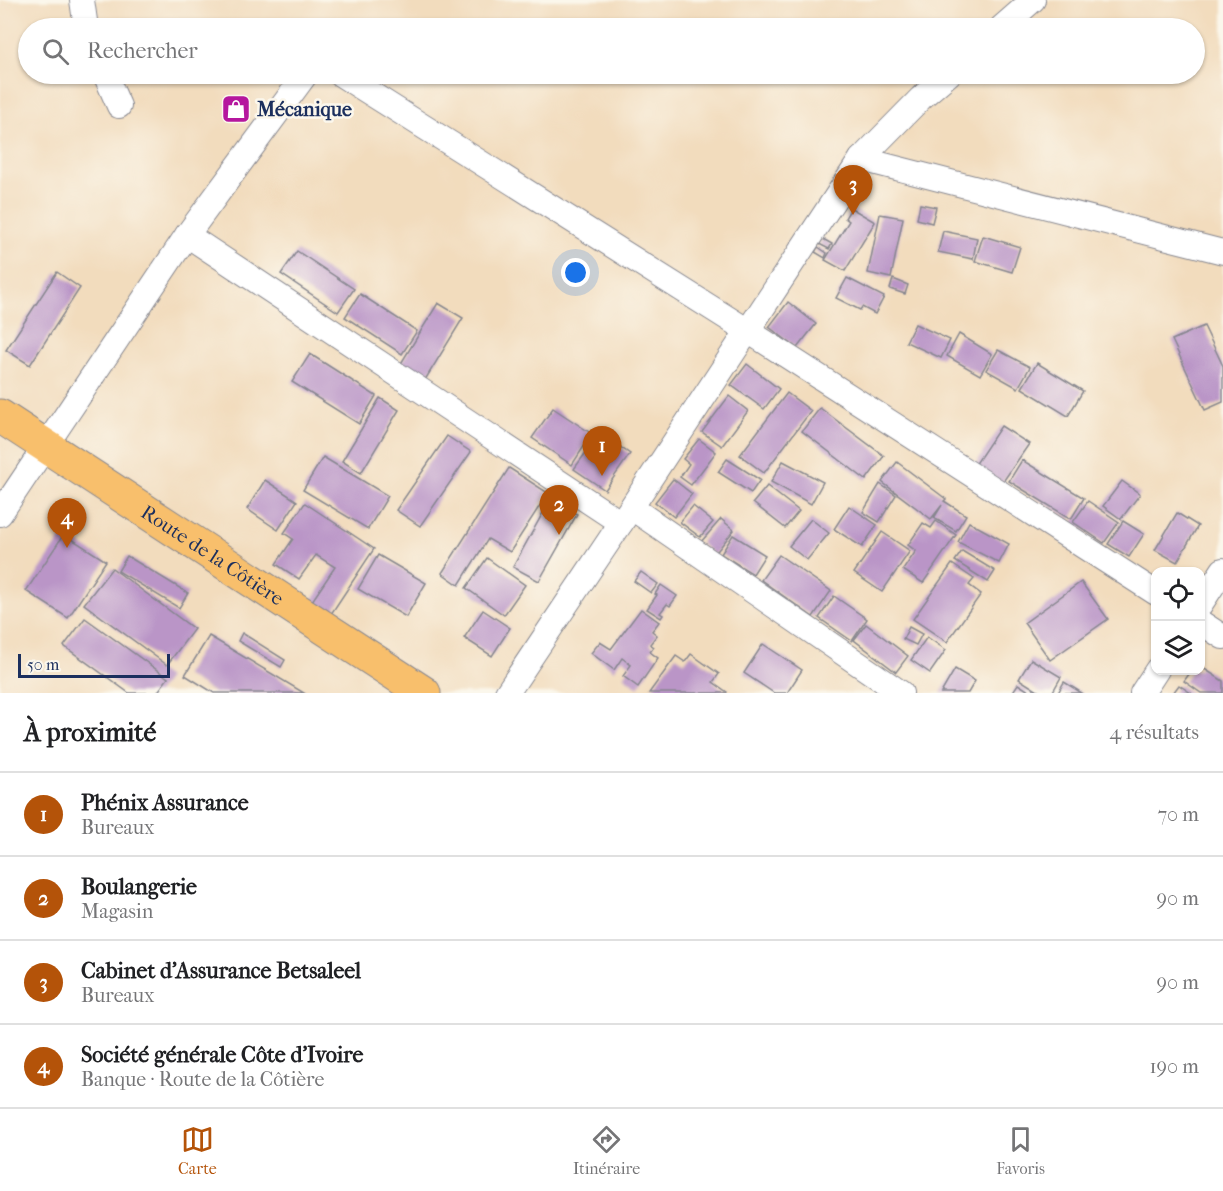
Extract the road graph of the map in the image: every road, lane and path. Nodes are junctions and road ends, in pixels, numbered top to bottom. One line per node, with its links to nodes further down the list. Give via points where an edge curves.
1 (82, 0): 3 (street)
2 (1033, 0): 4 (street)
3 (85, 18)
4 (1012, 18)
5 (109, 84): 9 (street)
6 (299, 84): 11 (street)
7 (356, 84): 13 (street)
8 (937, 84): 10 (street)
9 (119, 106)
10 (861, 159): 12 (street); 13 (street)
11 (187, 235): 15 (street); 17 (street)
12 (1223, 252)
13 (748, 331): 17 (street); 19 (street)
14 (0, 416): 15 (main road, Route de la Côtière)
15 (47, 446): 16 (street); 24 (main road, Route de la Côtière)
16 (0, 514)
17 (626, 516): 25 (street); 26 (street)
18 (1223, 570): 20 (street)
19 (1151, 590)
20 (1205, 597)
21 (1205, 625): 22 (street)
22 (1223, 637)
23 (1154, 675): 27 (street)
24 (424, 693)
25 (507, 693)
26 (901, 693)
27 (1142, 693)

